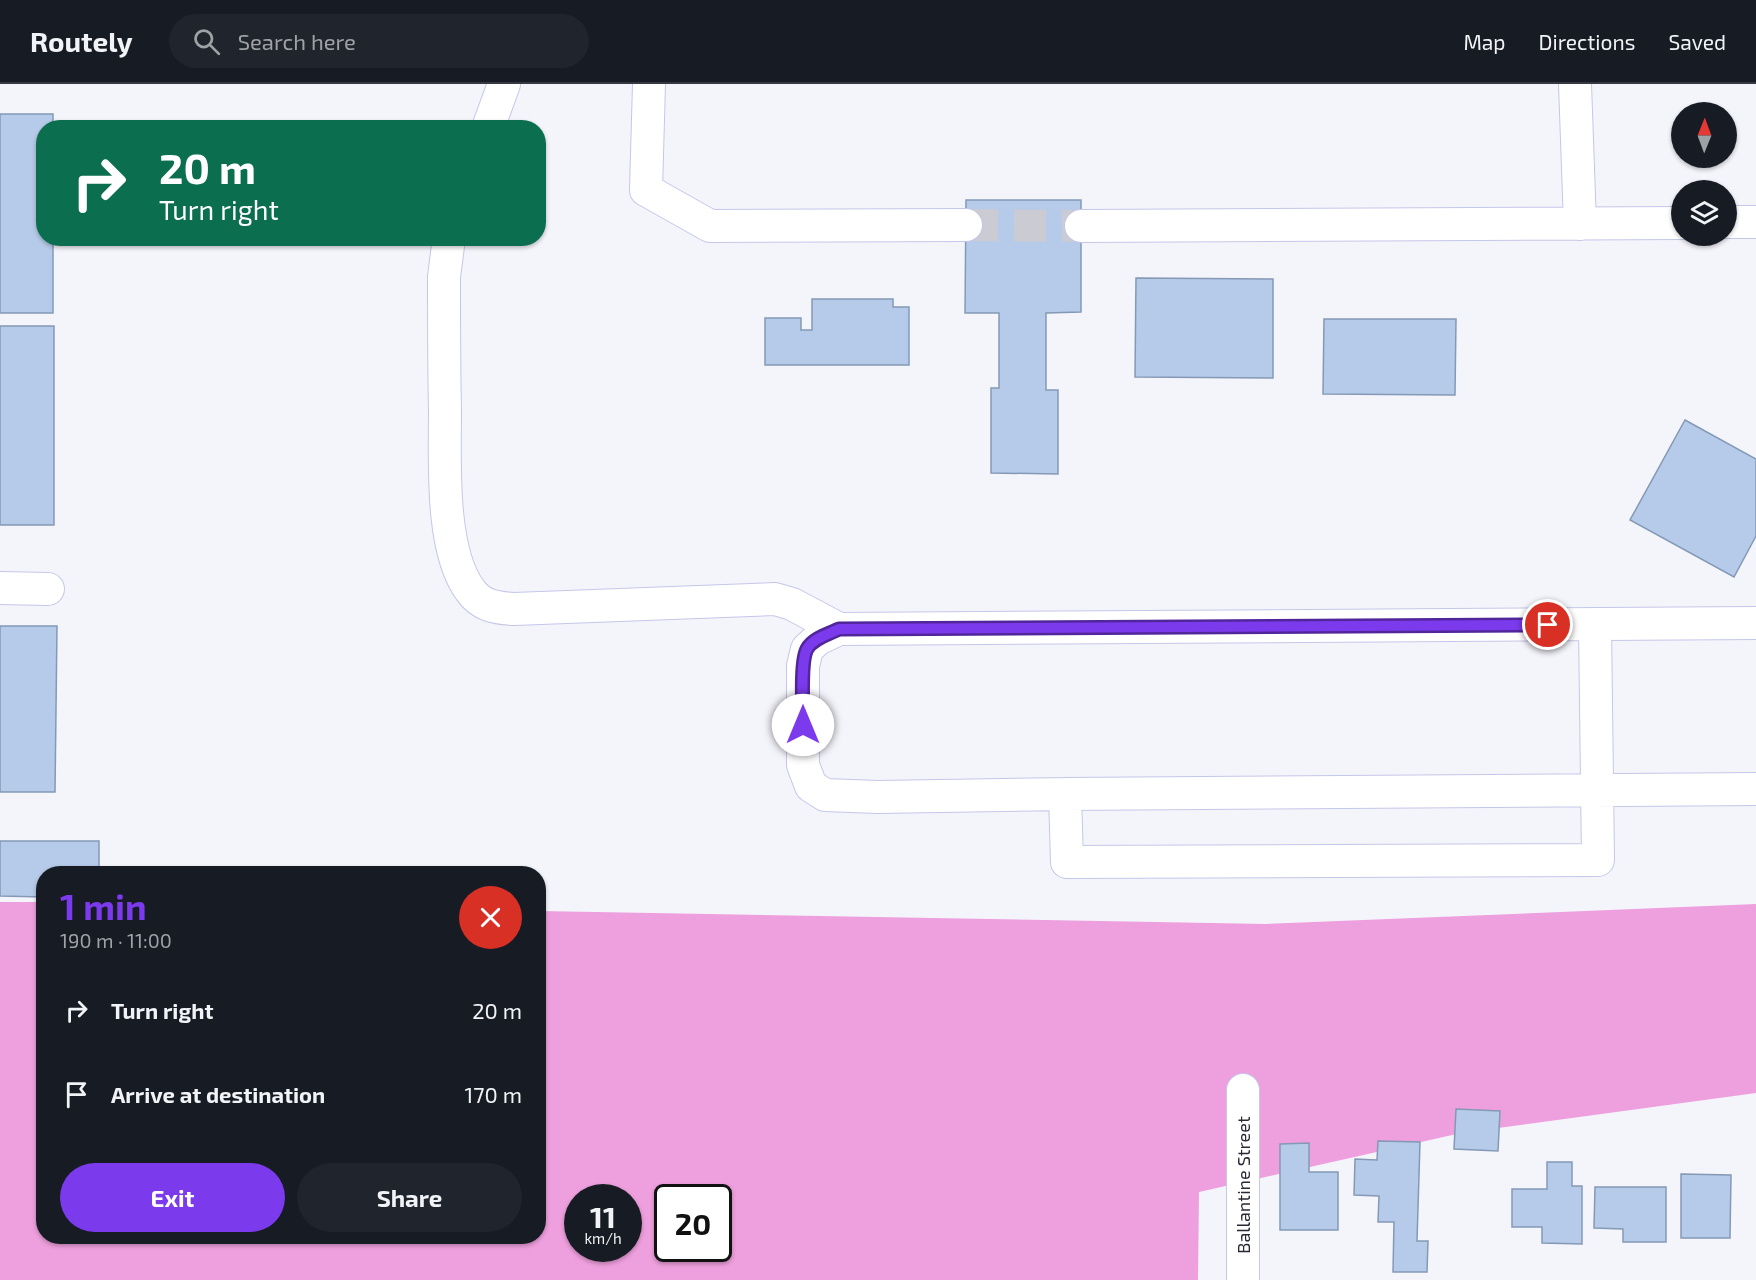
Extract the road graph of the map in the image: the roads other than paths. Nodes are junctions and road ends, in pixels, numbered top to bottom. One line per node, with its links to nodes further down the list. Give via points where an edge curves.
1 (504, 84): 4 (street)
2 (649, 84): 9 (street, via 646,190 710,226)
3 (1575, 84): 8 (street)
4 (491, 120)
5 (1737, 222): 6 (street)
6 (1756, 222)
7 (1671, 223): 8 (street)
8 (1580, 224): 10 (street)
9 (966, 225)
10 (1081, 226)
11 (448, 246): 16 (street, via 444,277 446,510 457,565 470,590 483,603 514,609 775,599)
12 (0, 588): 13 (street)
13 (48, 589)
14 (1756, 623): 15 (street)
15 (1595, 624): 16 (street); 17 (street)
16 (839, 629): 19 (street, via 807,649 803,666 803,765 811,786 825,795)
17 (1597, 789): 18 (street); 19 (street); 19 (street, via 1598,860 1067,862)
18 (1756, 789)
19 (1065, 794)
20 (1243, 1090): 21 (street, Ballantine Street)
21 (1243, 1280)

